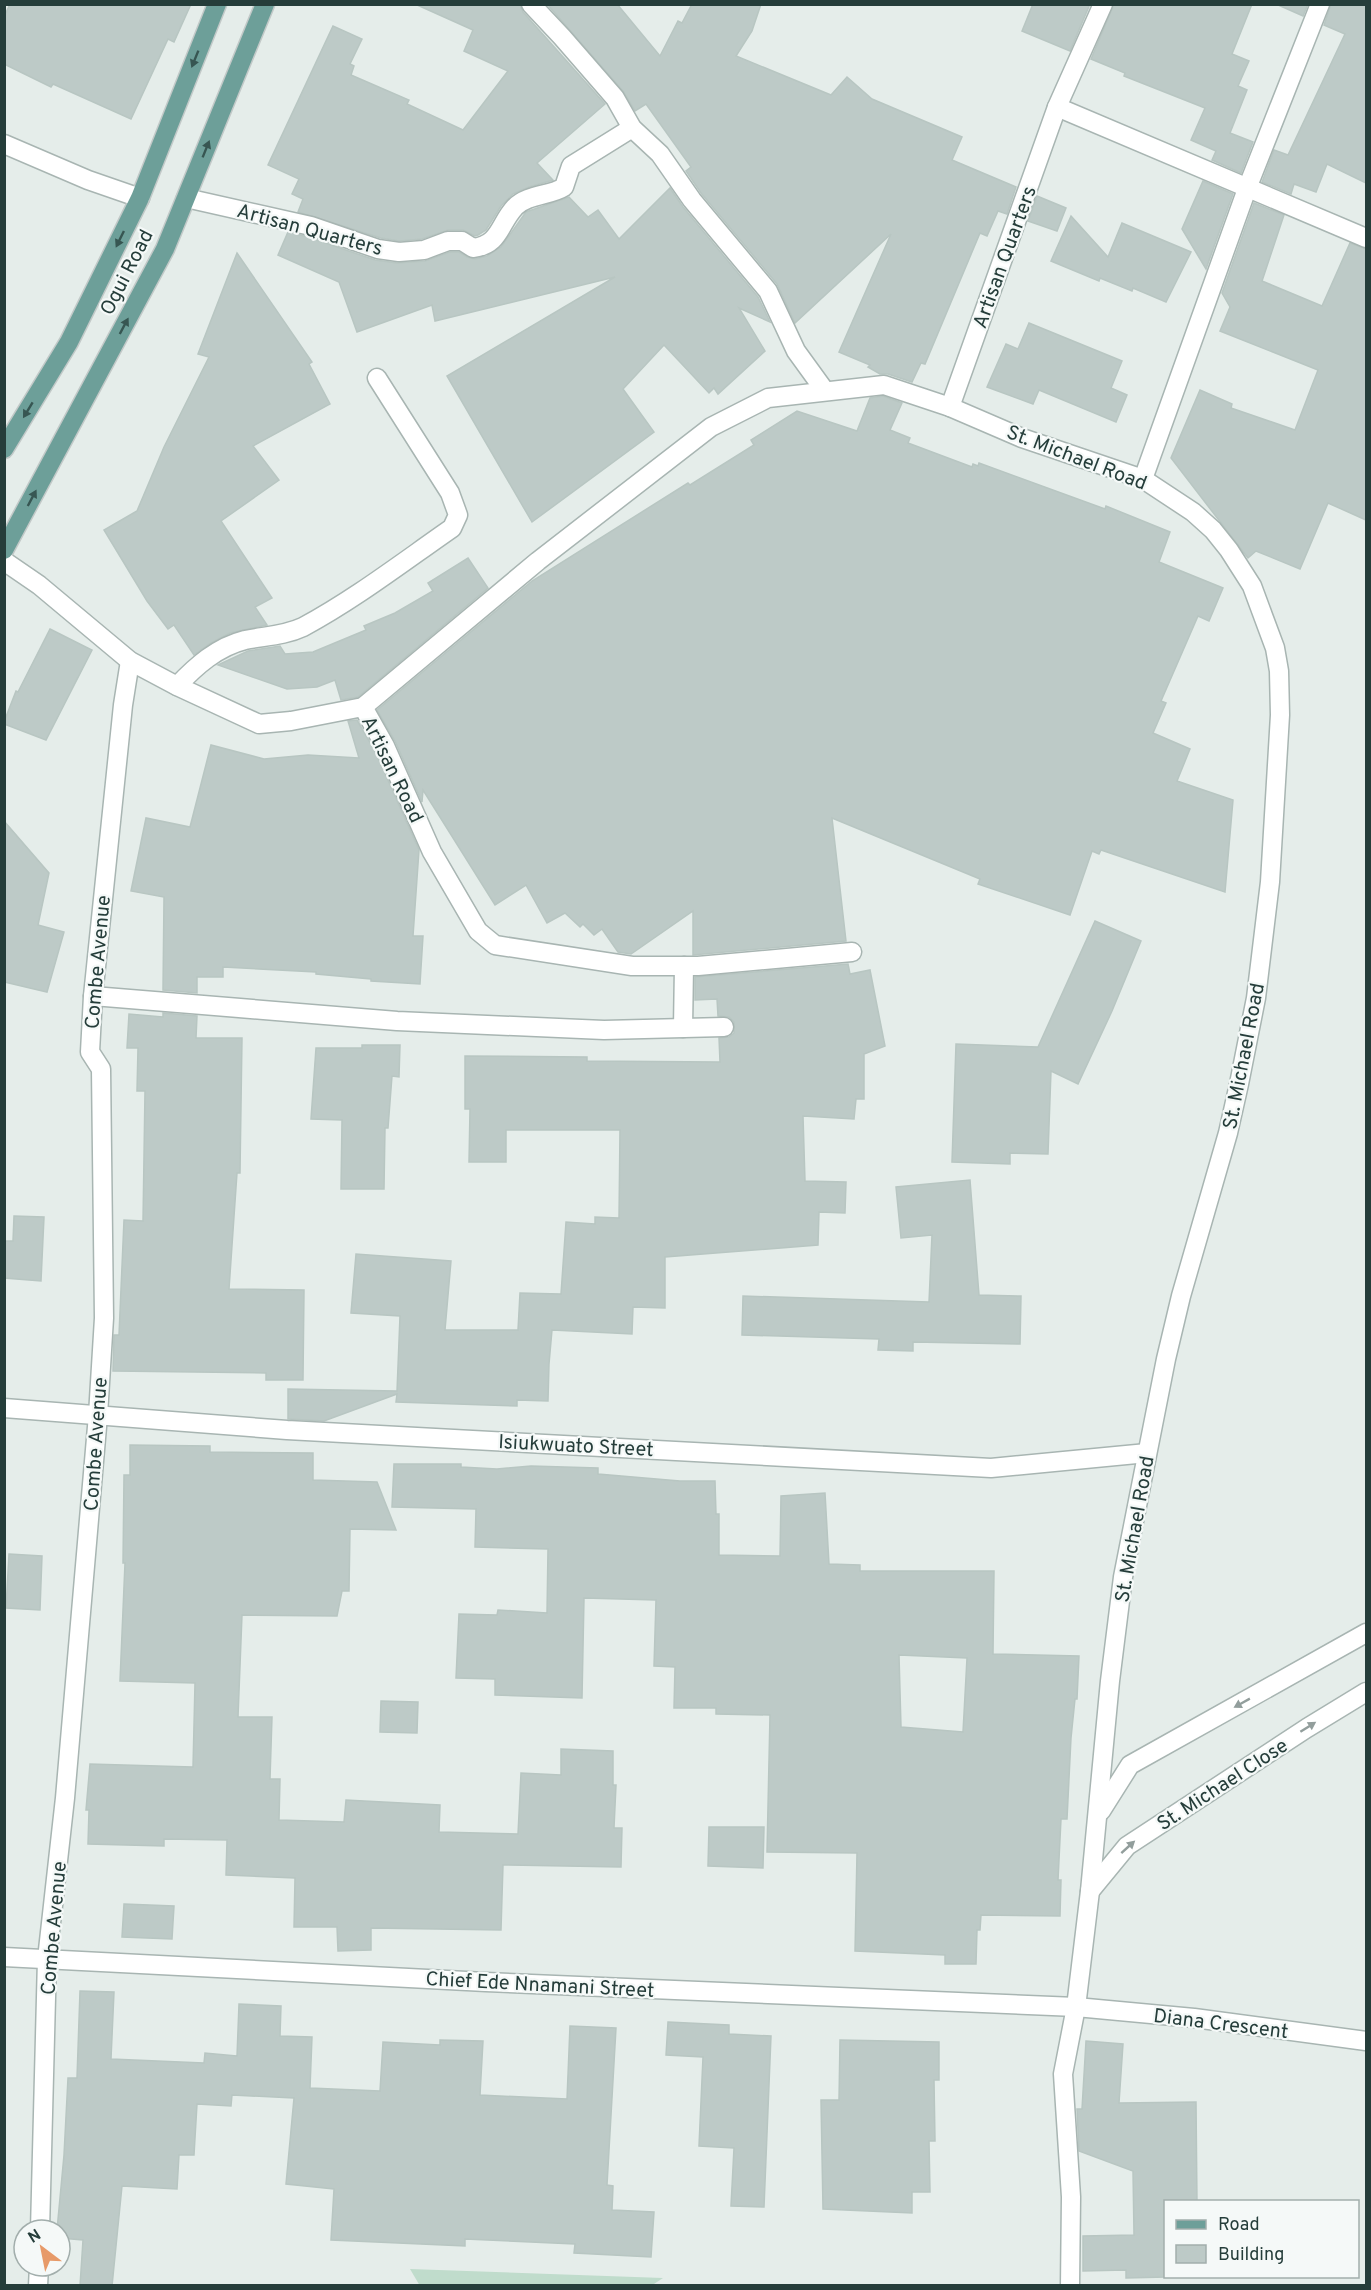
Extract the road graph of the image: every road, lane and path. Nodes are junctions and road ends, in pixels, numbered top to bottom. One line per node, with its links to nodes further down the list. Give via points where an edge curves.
1 (217, 4): 10 (main road, Ogui Road, one-way to 10)
2 (265, 4): 11 (main road, Ogui Road, one-way to 2)
3 (531, 4): 7 (street, via 615,98)
4 (1103, 4): 6 (street, Artisan Quarters)
5 (1320, 4): 9 (street)
6 (1057, 107): 9 (street); 15 (street, Artisan Quarters)
7 (632, 128): 11 (street, Artisan Quarters, via 571,166 564,187 516,206 485,247 448,241 424,250 378,249 311,226); 14 (street, via 660,154 692,200 768,291 796,351)
8 (4, 144): 10 (street)
9 (1248, 186): 12 (street); 17 (street)
10 (140, 198): 16 (main road, Ogui Road, one-way to 16, via 69,342)
11 (186, 198): 18 (main road, Ogui Road, one-way to 11, via 165,249)
12 (1366, 238)
13 (378, 378): 21 (street, via 450,493 458,515 452,528 335,609 299,628 233,645 199,664)
14 (825, 391): 15 (street, St. Michael Road, via 884,385); 22 (street, Artisan Road, via 768,398 711,427 538,561)
15 (950, 407): 17 (street, St. Michael Road, via 1022,438)
16 (4, 449)
17 (1143, 478): 30 (street, St. Michael Road, via 1213,530 1252,586 1275,648 1281,715 1270,882 1254,1009 1227,1133 1181,1296)
18 (4, 550)
19 (4, 561): 20 (street)
20 (130, 661): 21 (street); 25 (street, Combe Avenue)
21 (177, 686): 22 (street, via 259,724)
22 (363, 707): 24 (street, Artisan Road, via 386,746 432,852 478,931 495,945 632,966)
23 (852, 952): 24 (street, Artisan Road)
24 (684, 966): 27 (street)
25 (93, 996): 27 (street, via 397,1021 604,1030); 29 (street, Combe Avenue, via 90,1052 101,1069 104,1318)
26 (724, 1027): 27 (street)
27 (683, 1028)
28 (4, 1408): 29 (street, Isiukwuato Street)
29 (98, 1415): 30 (street, Isiukwuato Street, via 299,1430 991,1468); 36 (street, Combe Avenue)
30 (1148, 1453): 33 (street, St. Michael Road, via 1123,1576)
31 (1366, 1633): 33 (street, one-way to 33, via 1130,1765)
32 (1366, 1692): 34 (street, St. Michael Close, one-way to 32, via 1127,1846)
33 (1098, 1815): 34 (street, St. Michael Road)
34 (1090, 1891): 37 (street, St. Michael Road)
35 (4, 1957): 36 (street, Chief Ede Nnamani Street)
36 (47, 1959): 37 (street, Chief Ede Nnamani Street, via 486,1983); 39 (street, Combe Avenue)
37 (1076, 2007): 38 (street, Diana Crescent, via 1194,2018); 40 (street, St. Michael Road, via 1064,2074 1071,2197)
38 (1366, 2042)
39 (40, 2218)
40 (1070, 2286)

